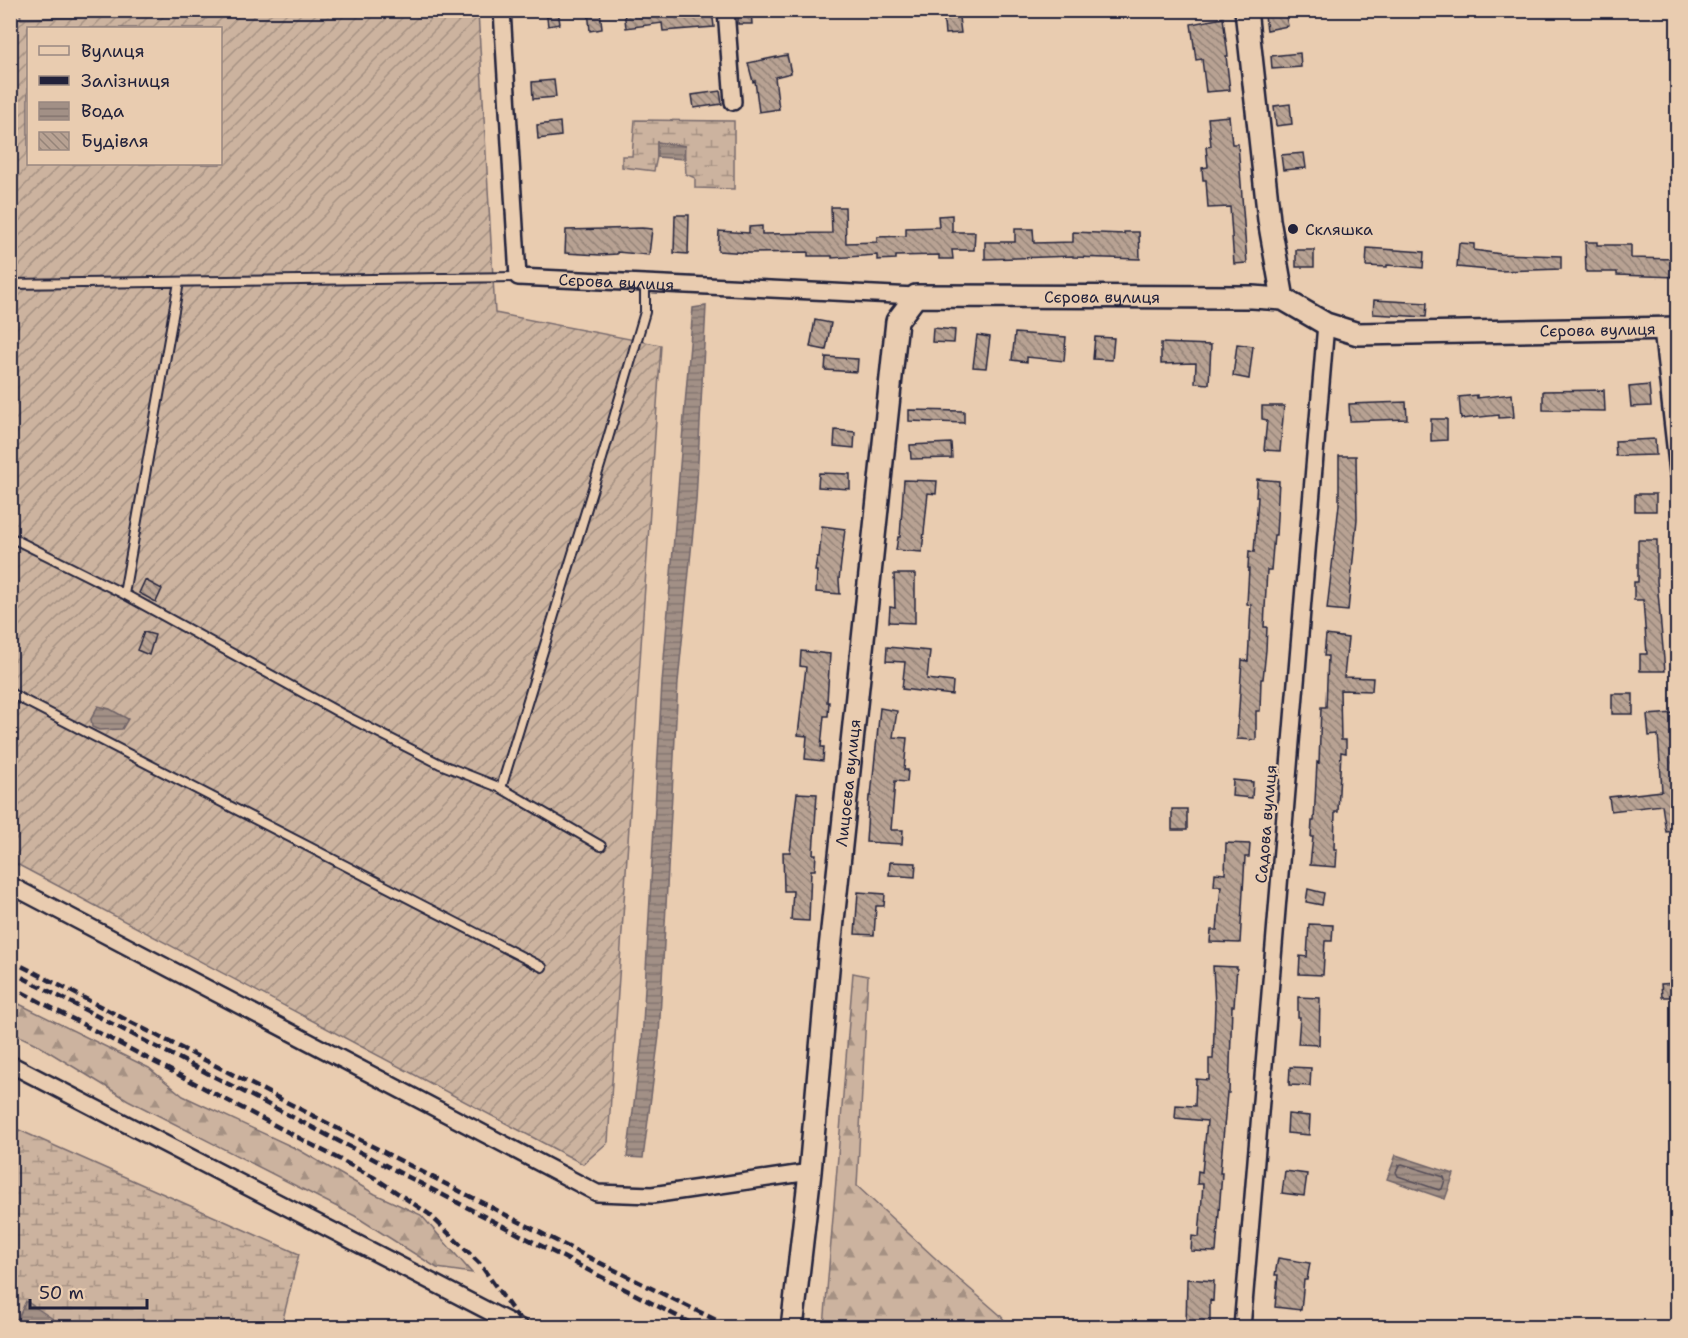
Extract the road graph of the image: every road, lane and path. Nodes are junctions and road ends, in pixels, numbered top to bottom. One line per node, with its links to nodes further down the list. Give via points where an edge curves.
1 (502, 10): 5 (street)
2 (726, 10): 4 (street)
3 (1246, 10): 10 (street, via 1269,220)
4 (733, 102)
5 (518, 277): 6 (lane); 7 (street, Сєрова вулиця)
6 (179, 282): 8 (lane); 15 (lane)
7 (645, 283): 9 (street, Сєрова вулиця); 17 (lane, via 645,312)
8 (10, 284)
9 (916, 296): 10 (street, Сєрова вулиця); 22 (street, Лицоєва вулиця, via 897,321)
10 (1283, 299): 11 (street, Сєрова вулиця)
11 (1326, 324): 12 (street, Сєрова вулиця, via 1358,334); 25 (street, Садова вулиця)
12 (1670, 329): 13 (street)
13 (1677, 473)
14 (10, 537): 15 (lane)
15 (124, 594): 17 (lane, via 340,713 440,764)
16 (10, 693): 20 (lane)
17 (501, 788): 18 (lane)
18 (601, 846)
19 (10, 885): 22 (street, via 597,1193 652,1195)
20 (542, 967)
21 (10, 1064): 23 (street)
22 (810, 1173): 24 (street, Лицоєва вулиця)
23 (521, 1328)
24 (792, 1328)
25 (1242, 1328)

